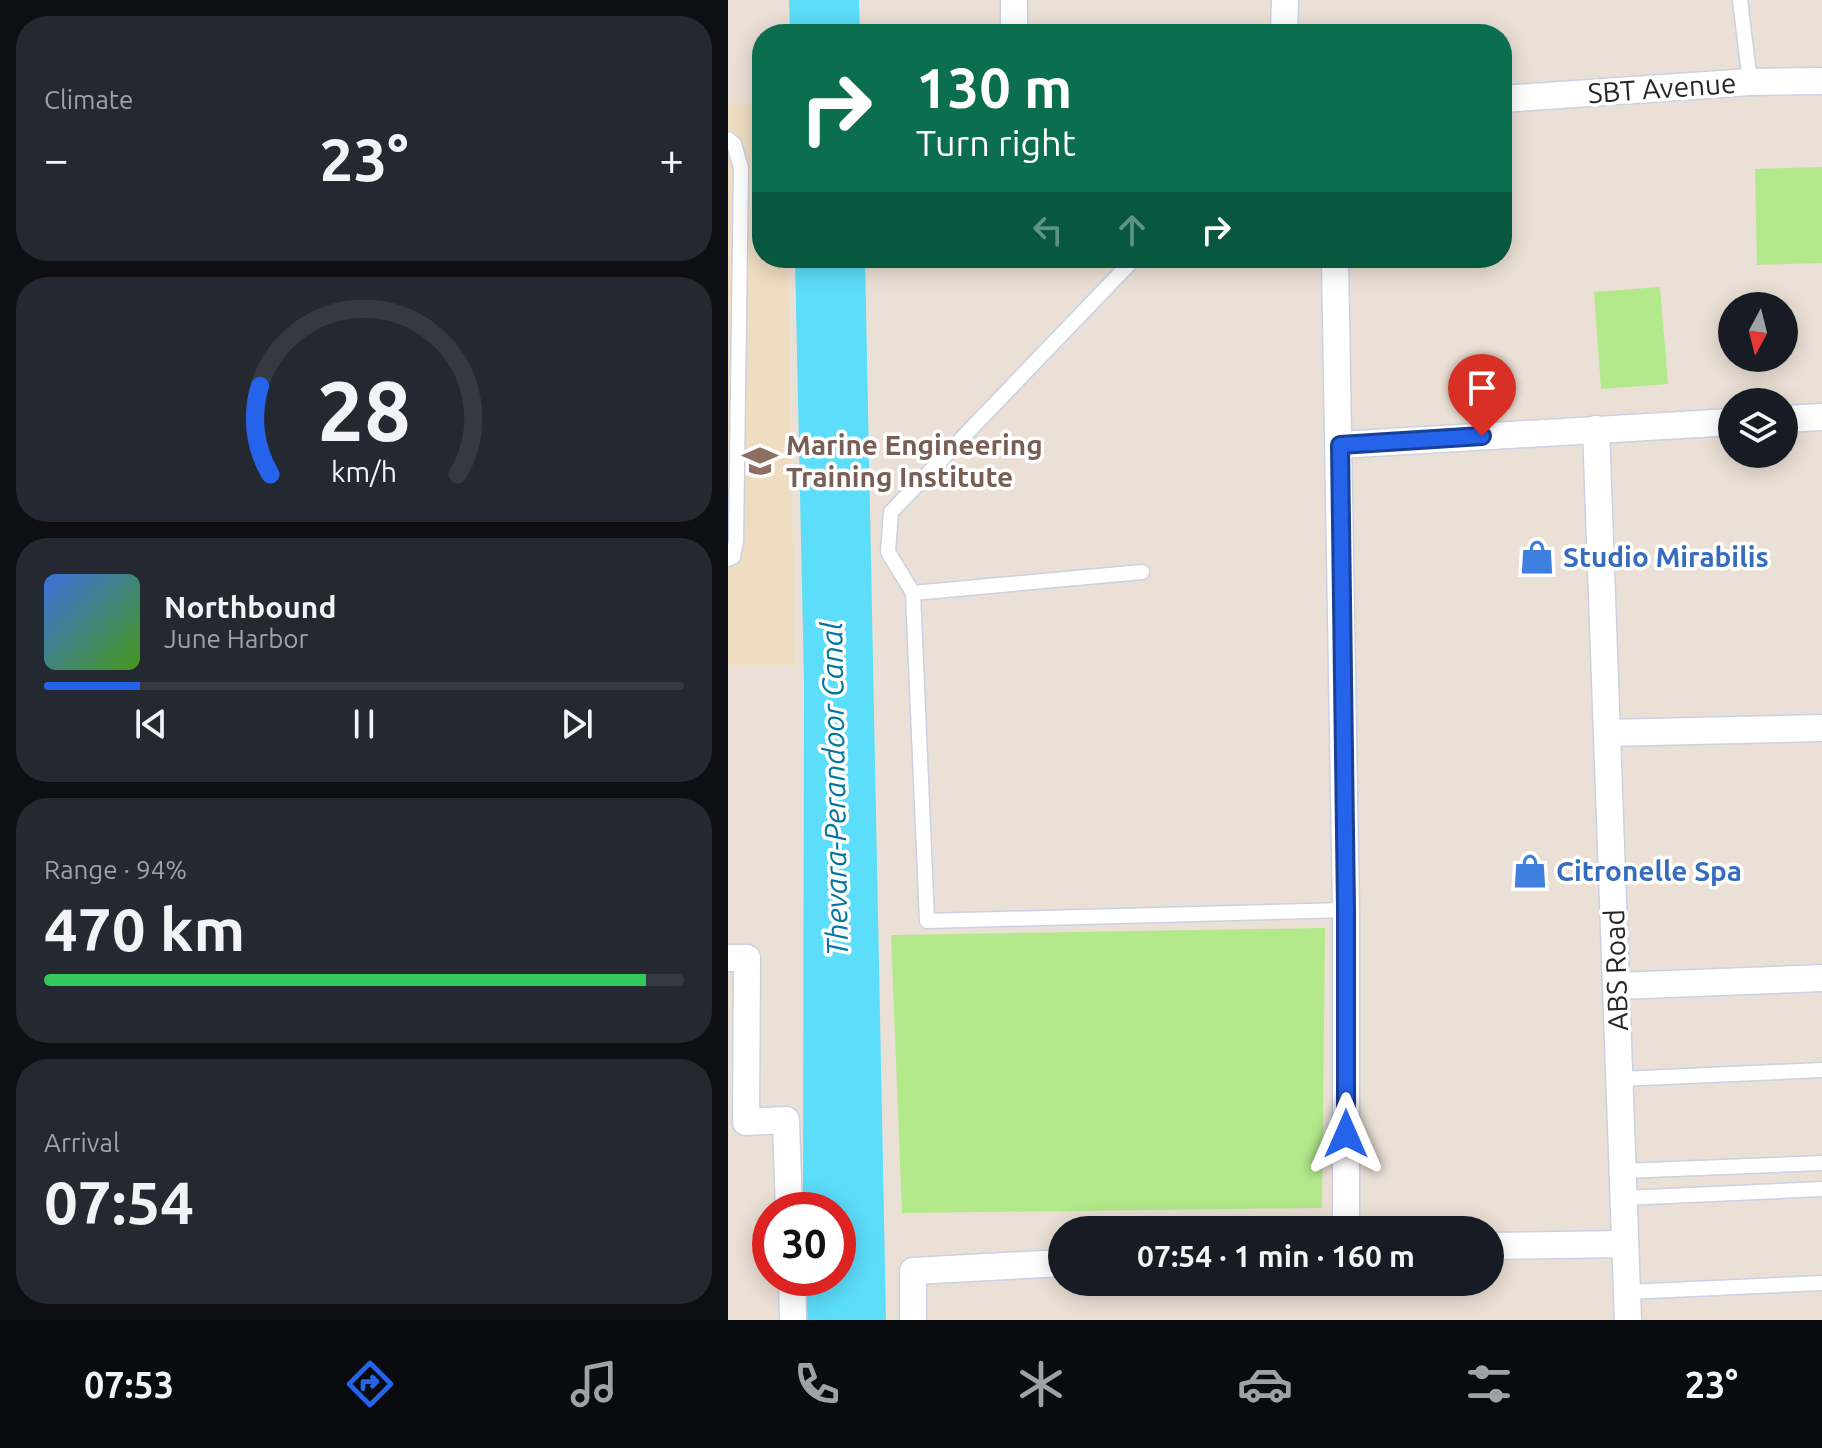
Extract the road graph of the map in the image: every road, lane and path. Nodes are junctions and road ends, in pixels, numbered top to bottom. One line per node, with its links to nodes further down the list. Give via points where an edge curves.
1 (1014, 0): 4 (street)
2 (1285, 0): 5 (street)
3 (1740, 0): 7 (lane)
4 (1014, 24)
5 (1284, 24)
6 (1822, 81): 7 (street, SBT Avenue)
7 (1750, 82): 8 (street, SBT Avenue)
8 (1512, 98)
9 (728, 139): 17 (lane, via 741,168 736,541)
10 (1125, 268): 19 (lane, via 891,512 888,552)
11 (1335, 268): 16 (street)
12 (1822, 417): 13 (street)
13 (1798, 418)
14 (1718, 423): 15 (street)
15 (1596, 429): 16 (street); 21 (street, ABS Road)
16 (1340, 445): 22 (street)
17 (728, 559)
18 (1142, 572): 19 (lane)
19 (913, 593): 22 (lane, via 927,921)
20 (1822, 728): 21 (street)
21 (1608, 733): 25 (street, ABS Road)
22 (1346, 910): 34 (street)
23 (728, 958): 28 (street, via 747,958)
24 (1822, 978): 25 (street)
25 (1617, 986): 27 (street, ABS Road)
26 (1822, 1070): 27 (lane)
27 (1620, 1079): 30 (street, ABS Road)
28 (737, 1122): 32 (street, via 786,1120)
29 (1822, 1163): 30 (lane)
30 (1623, 1171): 33 (street, ABS Road)
31 (1822, 1189): 33 (lane)
32 (788, 1192)
33 (1624, 1198): 35 (street, ABS Road)
34 (1346, 1216)
35 (1625, 1244): 36 (street); 39 (street, ABS Road)
36 (1504, 1246)
37 (1048, 1264): 42 (street, via 913,1271)
38 (1822, 1283): 39 (lane)
39 (1627, 1292): 43 (street, ABS Road)
40 (792, 1296): 41 (street)
41 (793, 1320)
42 (913, 1320)
43 (1628, 1320)

